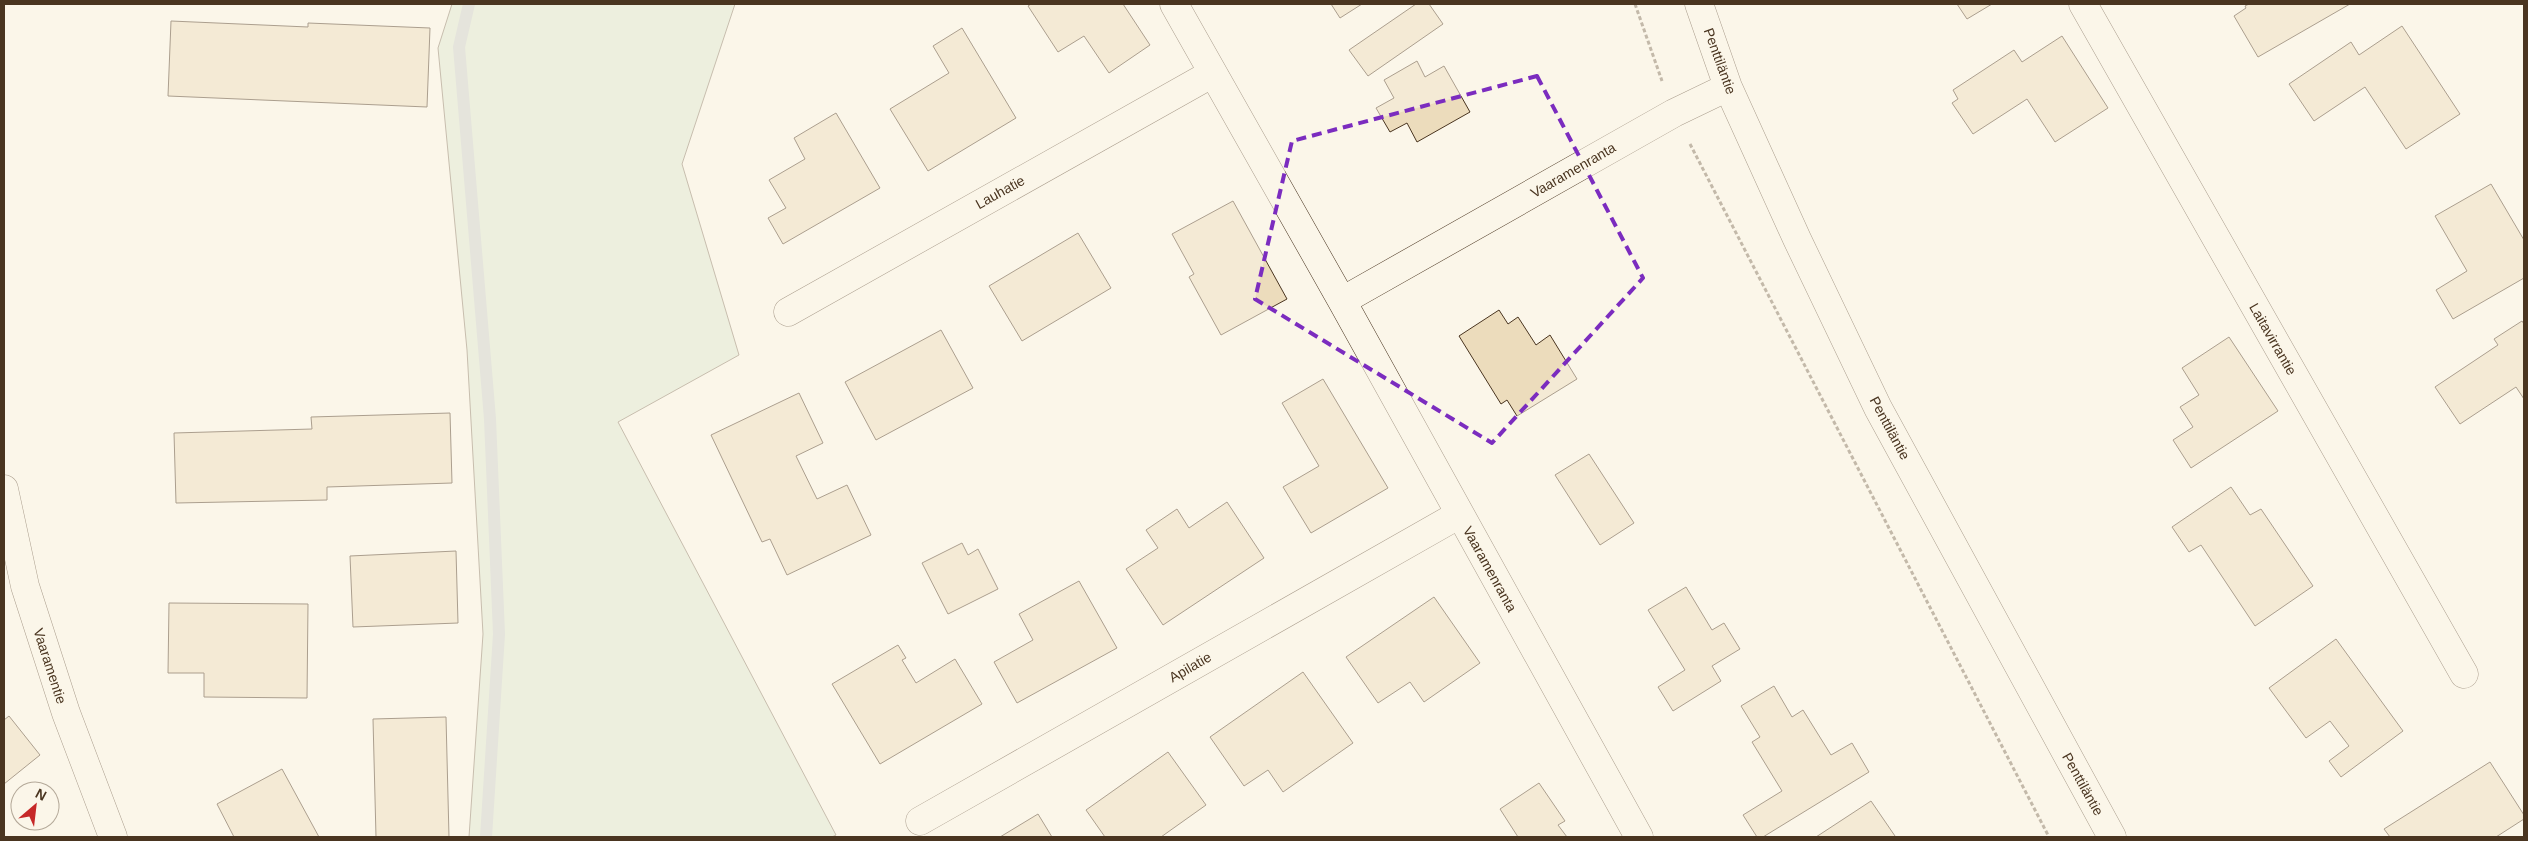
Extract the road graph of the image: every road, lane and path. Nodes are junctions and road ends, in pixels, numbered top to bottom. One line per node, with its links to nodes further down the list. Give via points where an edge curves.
1 (1174, 4): 5 (street, Vaaramenranta)
2 (1635, 4): 7 (path)
3 (1699, 4): 6 (street, Penttiläntie)
4 (2083, 4): 12 (street, Laitavirrantie)
5 (1213, 73): 8 (street, Vaaramenranta); 9 (street, Lauhatie)
6 (1728, 87): 7 (street, Vaaramenranta); 17 (street, Penttiläntie, via 1878,408)
7 (1674, 113): 8 (street, Vaaramenranta); 16 (path)
8 (1342, 301): 11 (street, Vaaramenranta)
9 (788, 312)
10 (4, 489): 14 (street, Vaaramentie, via 25,586 66,713)
11 (1460, 514): 13 (street, Apilatie); 15 (street, Vaaramenranta)
12 (2464, 674)
13 (920, 821)
14 (113, 837)
15 (1639, 837)
16 (2049, 837)
17 (2112, 837)

